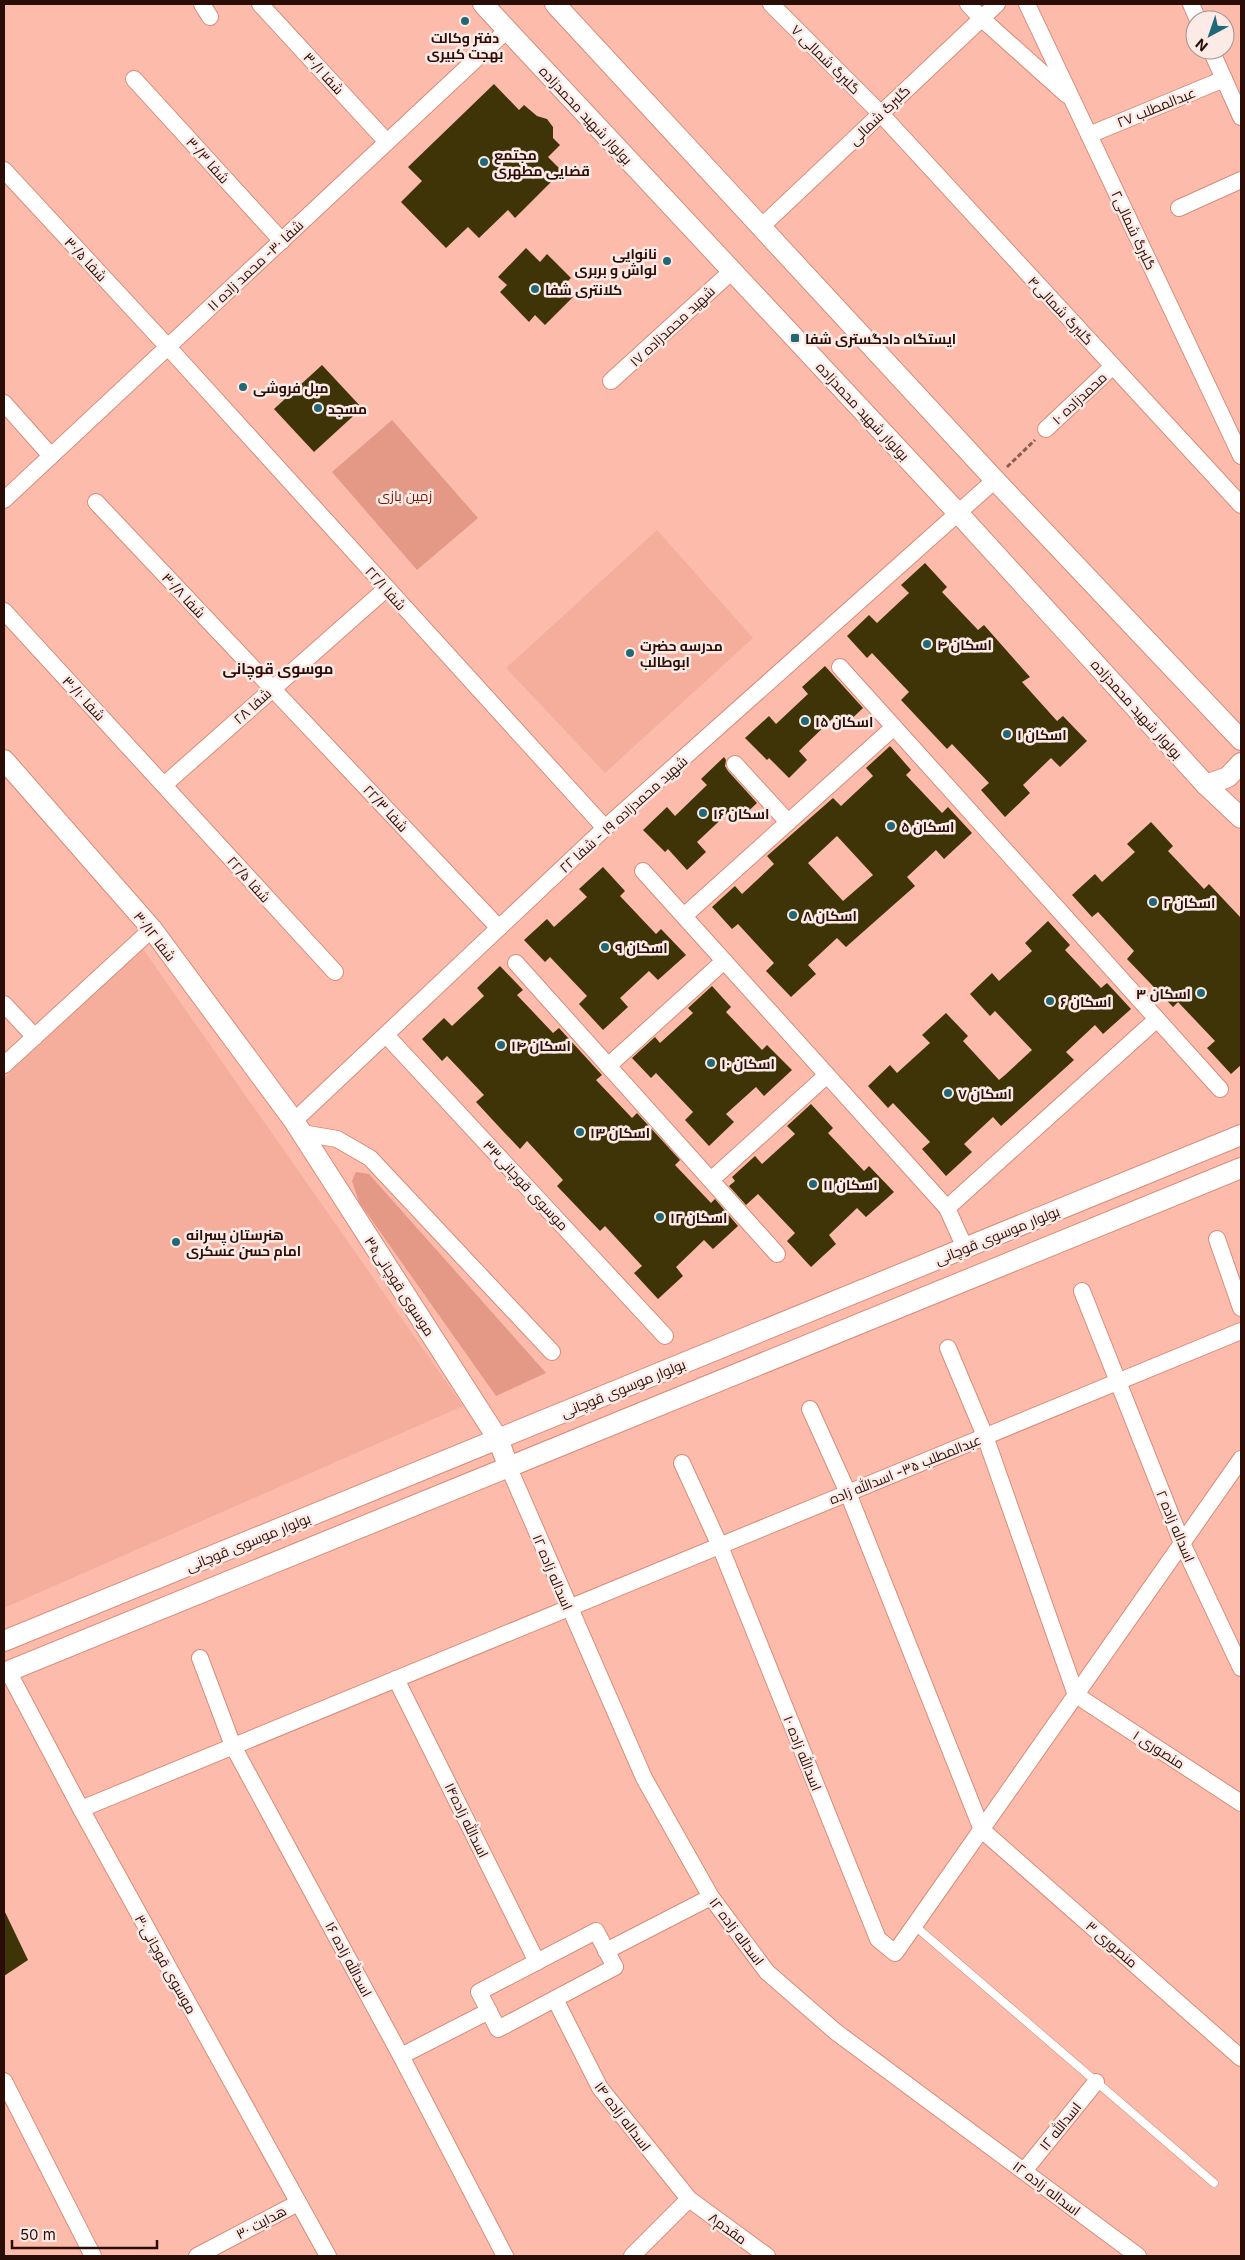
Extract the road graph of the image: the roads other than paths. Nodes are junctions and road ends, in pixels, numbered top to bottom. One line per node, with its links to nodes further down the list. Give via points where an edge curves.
1 (260, 4): 17 (street, شفا ۳۰/۱)
2 (483, 4): 9 (street, بولوار شهید محمدزاده)
3 (555, 4): 21 (street)
4 (771, 4): 14 (street, گلبرگ شمالی ۷)
5 (968, 4): 8 (street)
6 (997, 4): 8 (street, گلبرگ شمالی)
7 (1027, 4): 13 (street, گلبرگ شمالی۲)
8 (980, 18): 13 (street); 14 (street, گلبرگ شمالی)
9 (507, 30): 17 (street, شفا ۳۰- محمد زاده ۱۱); 23 (street, بولوار شهید محمدزاده)
10 (1215, 60): 12 (street)
11 (134, 79): 22 (street, ۳۰/۳ شفا)
12 (1224, 79): 15 (street); 16 (street, عبدالمطلب ۲۷)
13 (1072, 99): 16 (street, گلبرگ شمالی۲)
14 (881, 114): 21 (street, گلبرگ شمالی); 25 (street, گلبرگ شمالی۴)
15 (1241, 118)
16 (1089, 135): 29 (street, گلبرگ شمالی۲)
17 (388, 142): 22 (street, شفا ۳۰- محمد زاده ۱۱)
18 (4, 170): 24 (street, ۳۰/۵ شفا)
19 (1241, 180): 20 (street)
20 (1179, 208)
21 (761, 227): 32 (street)
22 (282, 241): 24 (street, شفا ۳۰- محمد زاده ۱۱)
23 (732, 271): 26 (street, شهید محمدزاده ۱۷); 36 (street, بولوار شهید محمدزاده)
24 (168, 347): 30 (street, شفا ۳۰- محمد زاده ۱۱); 37 (street, ۲۲/۱ شفا)
25 (1113, 366): 28 (street, محمدزاده ۱۰); 35 (street, گلبرگ شمالی۴)
26 (611, 381)
27 (4, 404): 30 (street)
28 (1046, 429)
29 (1236, 433): 31 (street, گلبرگ شمالی۲)
30 (51, 456): 33 (street, شفا ۳۰- محمد زاده ۱۱)
31 (1241, 456)
32 (994, 480): 36 (street, شهید محمدزاده ۱۹ - شفا ۲۲); 42 (street)
33 (4, 500)
34 (96, 502): 40 (street, شفا ۳۰/۸)
35 (1241, 505)
36 (959, 514): 47 (street, بولوار شهید محمدزاده); 50 (street, شهید محمدزاده ۱۹ - شفا ۲۲)
37 (387, 588): 40 (street, شفا ۲۸); 50 (street, ۲۲/۱ شفا)
38 (4, 611): 46 (street, شفا ۳۰/۱۰)
39 (840, 668): 41 (street)
40 (272, 688): 46 (street, شفا ۲۸); 53 (street, شفا ۲۲/۳)
41 (894, 727): 49 (street); 59 (street)
42 (1241, 740)
43 (4, 760): 54 (street, شفا ۳۰/۱۲)
44 (1241, 763): 47 (street, via 1228,777)
45 (735, 764): 49 (street)
46 (164, 785): 57 (street, شفا ۲۲/۵)
47 (1206, 785): 48 (street, بولوار شهید محمدزاده)
48 (1241, 818)
49 (788, 822): 52 (street)
50 (605, 828): 53 (street, شهید محمدزاده ۱۹ - شفا ۲۲)
51 (642, 870): 52 (street)
52 (684, 916): 55 (street)
53 (499, 928): 60 (street, شهید محمدزاده ۱۹ - شفا ۲۲)
54 (152, 929): 61 (street); 66 (street, شفا ۳۰/۱۲)
55 (724, 961): 63 (street); 64 (street)
56 (516, 963): 63 (street)
57 (335, 972)
58 (4, 1004): 61 (street)
59 (1157, 1019): 65 (street); 72 (street)
60 (386, 1035): 66 (street, شهید محمدزاده ۱۹ - شفا ۲۲); 79 (street, موسوی قوچانی۳۳)
61 (35, 1037): 62 (street)
62 (4, 1065)
63 (608, 1066): 70 (street)
64 (827, 1075): 70 (street); 72 (street)
65 (1220, 1089)
66 (298, 1127): 81 (street, via 338,1139 370,1158); 85 (street, موسوی قوچانی۳۵)
67 (1241, 1135): 69 (street, بولوار موسوی قوچانی)
68 (1241, 1168): 71 (street, بولوار موسوی قوچانی)
69 (1157, 1169): 71 (street); 74 (street, بولوار موسوی قوچانی)
70 (711, 1180): 75 (street)
71 (1167, 1199): 88 (street, بولوار موسوی قوچانی)
72 (947, 1208): 74 (street)
73 (1217, 1239): 77 (street)
74 (966, 1248): 85 (street, بولوار موسوی قوچانی)
75 (777, 1254)
76 (1082, 1291): 82 (street, اسداله زاده ۲)
77 (1241, 1308)
78 (1241, 1331): 82 (street, عبدالمطلب ۳۵- اسدالله زاده)
79 (665, 1336)
80 (948, 1348): 84 (street)
81 (552, 1352)
82 (1118, 1382): 84 (street, عبدالمطلب ۳۵- اسدالله زاده); 90 (street, اسداله زاده ۲)
83 (810, 1409): 89 (street)
84 (985, 1436): 89 (street, عبدالمطلب ۳۵- اسدالله زاده); 98 (street)
85 (498, 1439): 88 (street, موسوی قوچانی۳۵); 93 (street, بولوار موسوی قوچانی)
86 (1241, 1459): 90 (street)
87 (682, 1462): 91 (street, اسدالله زاده ۱۰)
88 (509, 1468): 92 (street, اسداله زاده ۱۲); 96 (street, بولوار موسوی قوچانی)
89 (848, 1493): 91 (street, عبدالمطلب ۳۵- اسدالله زاده); 102 (street)
90 (1182, 1544): 95 (street, اسداله زاده ۲); 98 (street)
91 (720, 1546): 92 (street, عبدالمطلب ۳۵- اسدالله زاده); 104 (street, اسدالله زاده ۱۰, via 878,1939 895,1954)
92 (569, 1608): 97 (street, عبدالمطلب ۳۵- اسدالله زاده); 103 (street, اسداله زاده ۱۲, via 644,1778)
93 (4, 1641)
94 (200, 1658): 99 (street, اسدالله زاده ۱۶)
95 (1241, 1668)
96 (6, 1672): 101 (street, موسوی قوچانی۳۰)
97 (396, 1679): 99 (street, عبدالمطلب ۳۵- اسدالله زاده); 106 (street, اسدالله زاده۱۴)
98 (1076, 1695): 100 (street, منصوری ۱); 102 (street)
99 (233, 1746): 101 (street, عبدالمطلب ۳۵- اسدالله زاده); 109 (street, اسدالله زاده ۱۶)
100 (1241, 1803)
101 (81, 1809): 116 (street, موسوی قوچانی۳۰)
102 (982, 1830): 104 (street); 110 (street, منصوری ۳)
103 (711, 1897): 105 (street); 113 (street, اسداله زاده ۱۲, via 767,1972 836,2032)
104 (915, 1926): 112 (lane)
105 (606, 1951): 106 (street, via 596,1931); 107 (street, via 615,1967)
106 (537, 1962): 108 (street, via 478,1992)
107 (555, 1999): 108 (street, via 498,2029); 115 (street, اسداله زاده ۱۴, via 600,2088)
108 (489, 2011): 109 (street)
109 (401, 2056): 120 (street, اسدالله زاده ۱۶)
110 (1241, 2058)
111 (4, 2081): 118 (street)
112 (1096, 2082): 113 (street, اسدالله ۱۲); 114 (lane)
113 (1024, 2171): 123 (street, اسداله زاده ۱۲)
114 (1214, 2183)
115 (689, 2199): 121 (street); 122 (street, مقدم۸)
116 (298, 2203): 117 (street, موسوی قوچانی۳۰); 119 (street, هدایت ۳۰)
117 (324, 2253)
118 (93, 2256)
119 (197, 2256)
120 (505, 2256)
121 (632, 2256)
122 (767, 2256)
123 (1138, 2256)

